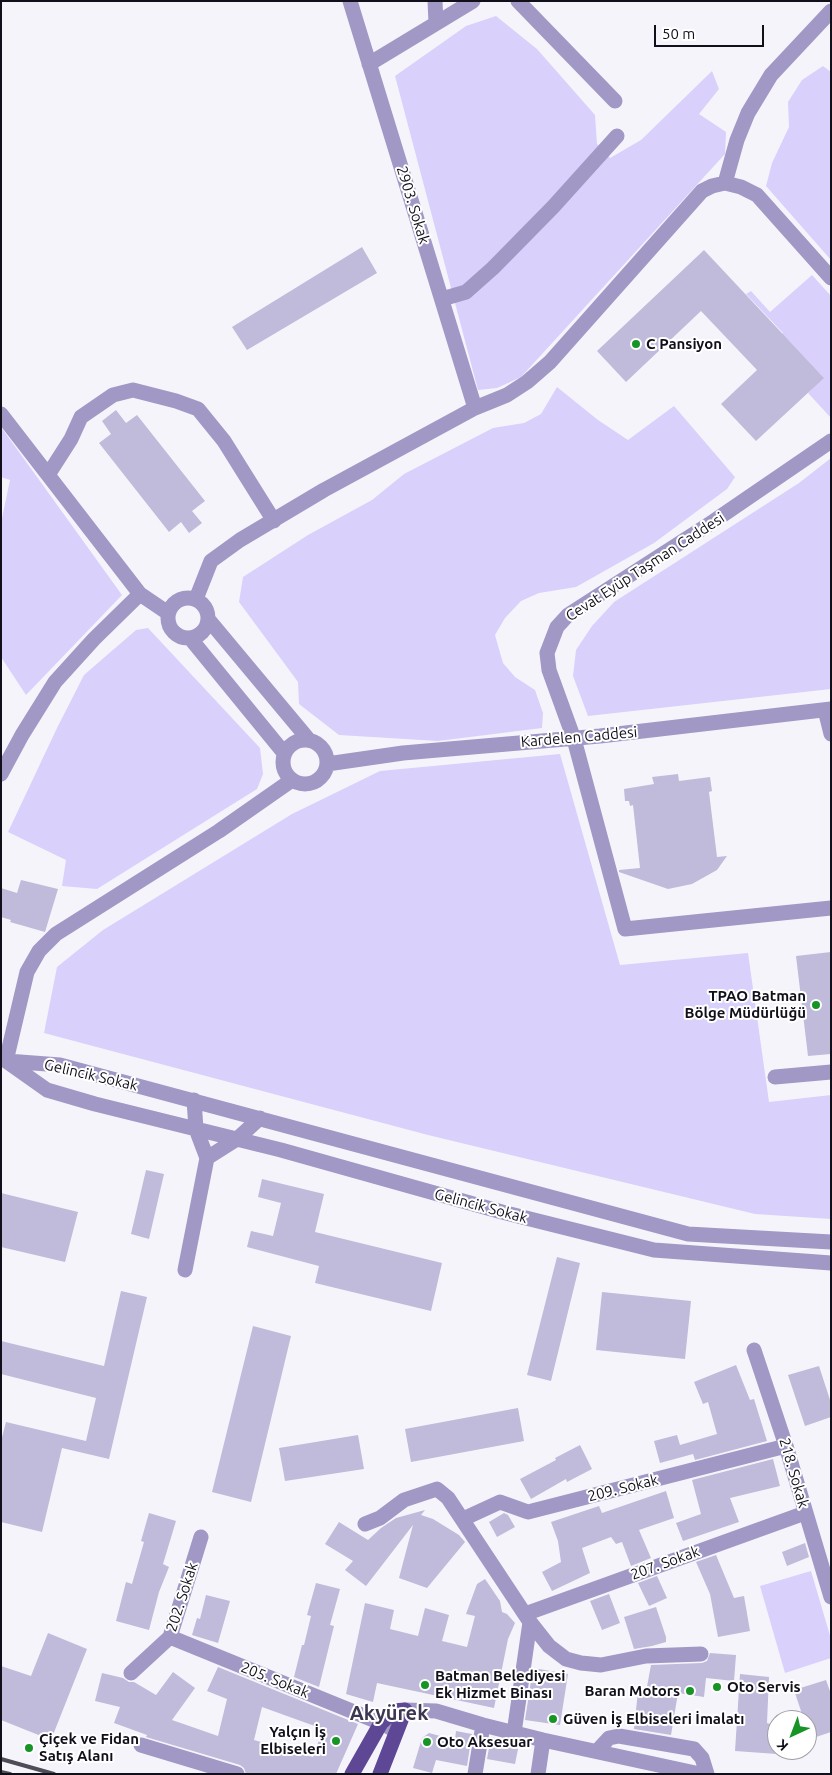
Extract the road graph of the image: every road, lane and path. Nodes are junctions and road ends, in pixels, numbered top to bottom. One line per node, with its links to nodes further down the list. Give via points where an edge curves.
1 (350, 1): 7 (street, 2903. Sokak)
2 (435, 1): 6 (street)
3 (473, 1): 6 (street)
4 (518, 1): 8 (street)
5 (831, 11): 10 (street, via 771,75 748,113)
6 (436, 24): 7 (street)
7 (369, 64): 12 (street, 2903. Sokak)
8 (616, 100)
9 (617, 136): 12 (street, via 493,268 466,292)
10 (725, 183): 11 (street, via 757,195); 13 (street, via 702,191 550,362 507,396)
11 (831, 278)
12 (442, 299): 13 (street, 2903. Sokak)
13 (475, 408): 17 (street, via 324,490)
14 (1, 414): 16 (street)
15 (831, 441): 25 (street, Cevat Eyüp Taşman Caddesi, via 714,521 595,596 557,627 548,653 549,670)
16 (48, 475): 17 (street, via 72,439 81,417 113,395 133,390 198,409 224,441); 18 (street)
17 (274, 521): 19 (street, via 211,561)
18 (140, 594): 20 (street); 29 (street, via 55,682)
19 (196, 599): 20 (street, via 182,598); 21 (street, via 205,607)
20 (168, 613): 22 (street, via 172,631)
21 (208, 619): 22 (street, via 204,630); 26 (street)
22 (190, 638): 27 (street)
23 (828, 709): 24 (street); 25 (street, Kardelen Caddesi)
24 (831, 734)
25 (574, 739): 28 (street, Kardelen Caddesi, via 403,753); 31 (street, Cevat Eyüp Taşman Caddesi, via 625,929)
26 (309, 740): 27 (street, via 294,742); 28 (street, via 320,746)
27 (284, 753): 30 (street, via 283,768)
28 (327, 764): 30 (street, via 317,780 304,784)
29 (1, 774)
30 (292, 780): 32 (street, via 219,831 56,934 39,951 27,972)
31 (831, 908)
32 (4, 1060): 35 (street, Gelincik Sokak, via 60,1065); 37 (street, Gelincik Sokak, via 47,1090)
33 (831, 1072): 34 (street)
34 (775, 1077)
35 (194, 1100): 36 (street, Gelincik Sokak); 37 (street)
36 (260, 1118): 38 (street); 40 (street, Gelincik Sokak)
37 (196, 1129): 38 (street, Gelincik Sokak); 39 (street)
38 (237, 1139): 39 (street); 42 (street, Gelincik Sokak)
39 (207, 1158): 44 (street)
40 (649, 1223): 41 (street, Gelincik Sokak, via 688,1234); 42 (street)
41 (831, 1242)
42 (654, 1250): 43 (street, Gelincik Sokak)
43 (831, 1263)
44 (184, 1270)
45 (754, 1350): 46 (street, 218. Sokak)
46 (786, 1446): 47 (street, 218. Sokak); 48 (street, 209. Sokak, via 528,1512 500,1502)
47 (805, 1512): 51 (street, 218. Sokak); 52 (street, 207. Sokak)
48 (462, 1519): 49 (street, via 448,1498 437,1489 404,1500 380,1518); 52 (street)
49 (365, 1524)
50 (201, 1537): 53 (street, 202. Sokak)
51 (831, 1597)
52 (528, 1618): 54 (street, via 549,1646 566,1658 581,1663 601,1665 646,1656); 60 (street)
53 (170, 1636): 55 (street, 202. Sokak); 57 (street, 205. Sokak)
54 (701, 1654)
55 (131, 1673)
56 (405, 1710): 57 (main road, via 394,1711); 58 (street, via 436,1711); 59 (main road)
57 (381, 1723): 59 (street, 205. Sokak); 66 (main road)
58 (483, 1725): 60 (street); 68 (street)
59 (396, 1731): 67 (main road)
60 (514, 1732): 61 (street)
61 (543, 1740): 63 (street); 69 (street)
62 (141, 1745): 65 (street)
63 (597, 1751): 64 (street); 71 (street, via 609,1738 620,1736 694,1749 702,1758)
64 (665, 1770): 70 (street)
65 (237, 1774)
66 (352, 1774)
67 (380, 1774)
68 (475, 1774)
69 (538, 1774)
70 (700, 1774)
71 (707, 1774)

